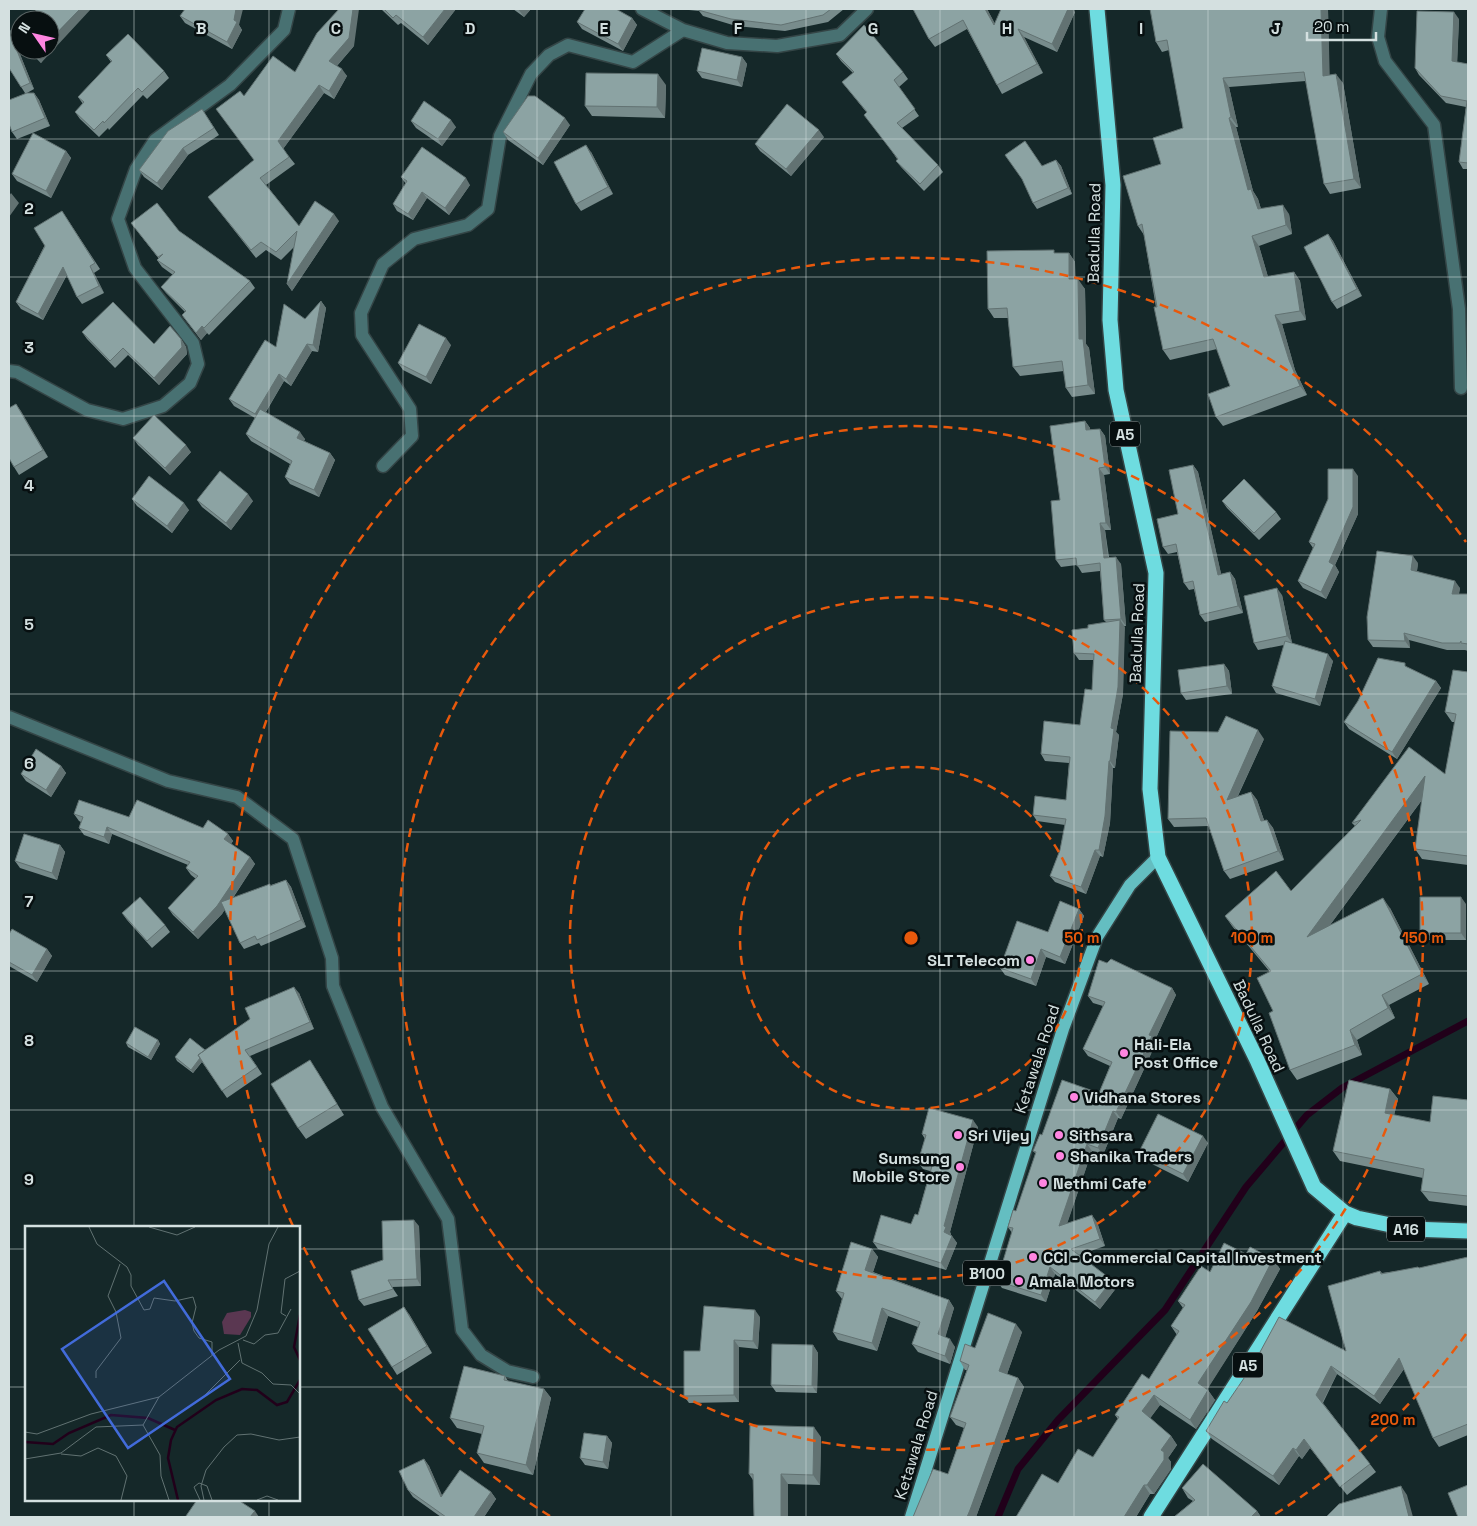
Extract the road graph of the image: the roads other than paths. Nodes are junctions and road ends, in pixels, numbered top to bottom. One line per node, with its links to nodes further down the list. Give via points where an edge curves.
1 (289, 9): 7 (street, via 284,30 230,86 155,140 136,169 118,219 135,268 193,343 198,364 190,383 163,406 123,420 87,410 17,372)
2 (642, 9): 6 (street)
3 (867, 9): 6 (street, via 840,35 777,46 727,43)
4 (1381, 9): 8 (street, via 1378,37 1385,61 1434,125 1459,309)
5 (1095, 12): 11 (highway, Badulla Road / A5, via 1113,185 1110,320 1116,390 1156,573 1150,789)
6 (683, 30): 9 (street, via 633,62 568,45 550,55 531,74 500,136 488,209 468,224 414,239 383,264 361,313 362,335 410,409 412,436)
7 (9, 371)
8 (1461, 388)
9 (383, 466)
10 (9, 717): 14 (street, via 168,781 237,797 293,839 332,958 333,986 382,1107 448,1219 462,1330 482,1355 507,1371)
11 (1158, 857): 12 (highway, Badulla Road / A5, via 1309,1178); 15 (main road, Ketawala Road / B100, via 1130,885 1097,937 1063,1029)
12 (1345, 1213): 13 (highway, A16, via 1410,1229); 16 (highway, A5)
13 (1468, 1231)
14 (533, 1377)
15 (911, 1517)
16 (1151, 1517)

